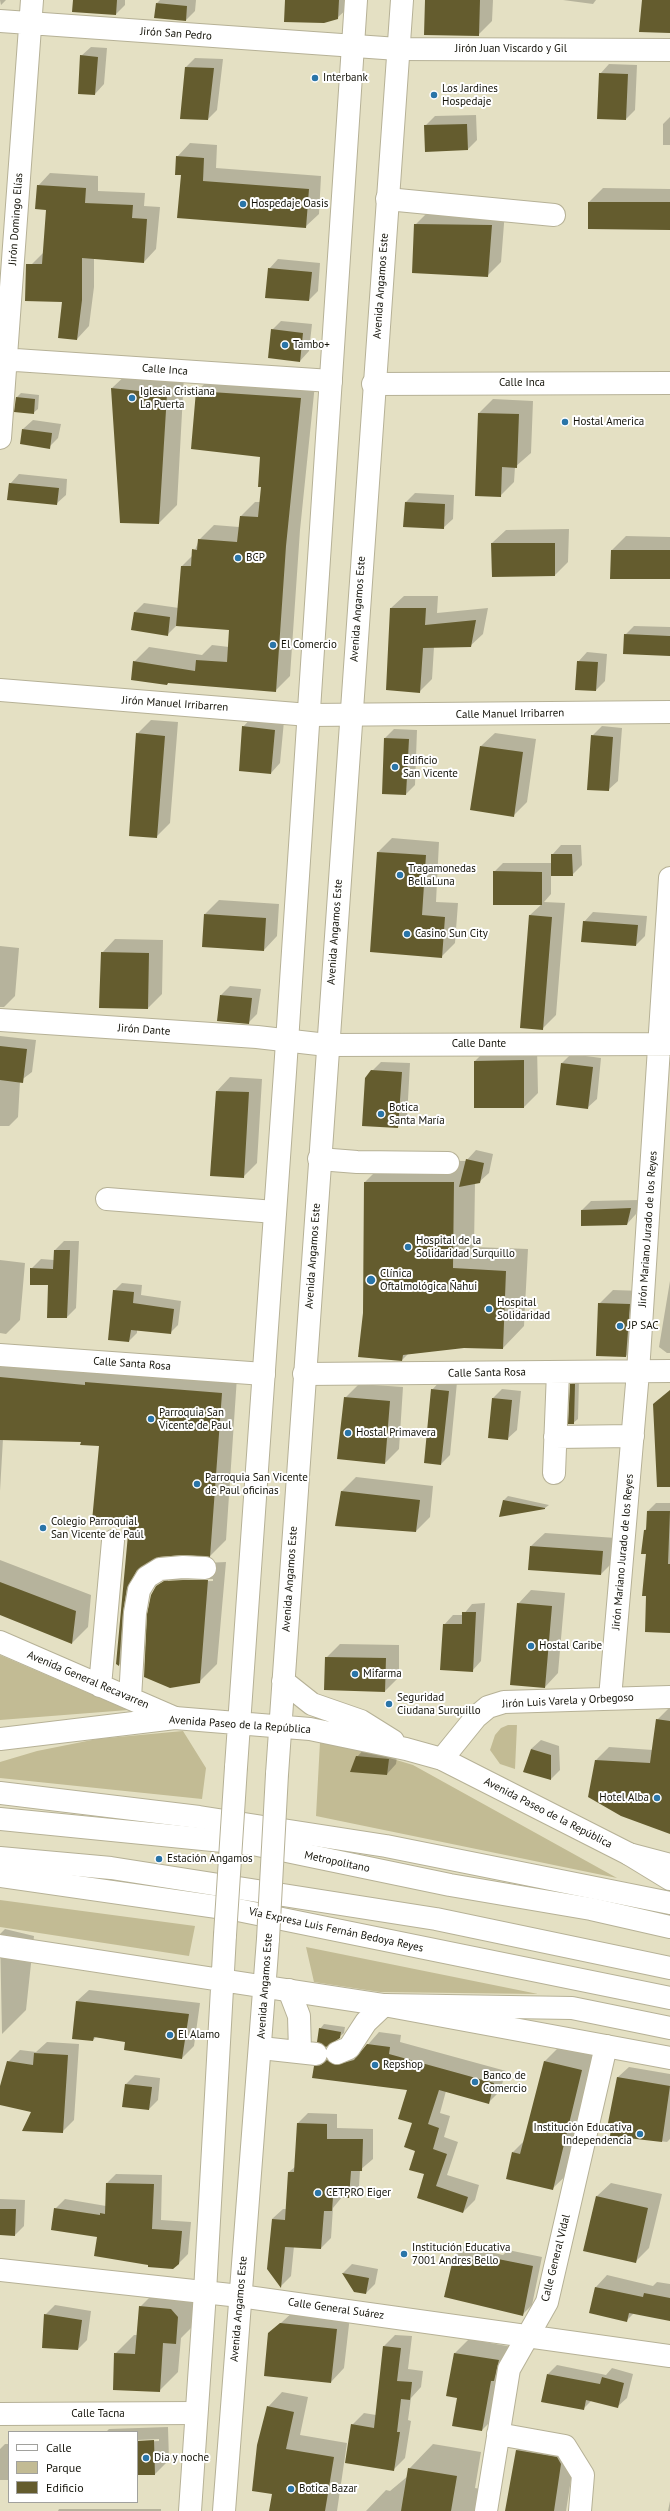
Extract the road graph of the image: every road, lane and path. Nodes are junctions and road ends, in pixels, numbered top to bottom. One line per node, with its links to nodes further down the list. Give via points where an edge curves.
1 (32, 0): 5 (main road, Jirón Domingo Elías)
2 (356, 0): 6 (main road)
3 (402, 0): 7 (main road, Avenida Angamos Este)
4 (0, 21): 5 (main road, Jirón San Pedro)
5 (31, 23): 6 (main road, Jirón San Pedro); 11 (main road, Jirón Domingo Elías)
6 (353, 46): 7 (main road, Jirón Juan Viscardo y Gil); 12 (main road)
7 (398, 49): 8 (main road, Jirón Juan Viscardo y Gil); 9 (main road, Avenida Angamos Este)
8 (670, 50)
9 (387, 199): 10 (main road); 13 (main road, Avenida Angamos Este)
10 (554, 215)
11 (3, 359): 12 (main road, Calle Inca); 15 (main road, Jirón Domingo Elías)
12 (331, 381): 18 (main road)
13 (373, 384): 14 (main road, Calle Inca); 19 (main road, Avenida Angamos Este)
14 (670, 384)
15 (0, 438)
16 (0, 690): 18 (main road, Jirón Manuel Irribarren)
17 (670, 712): 19 (main road, Calle Manuel Irribarren)
18 (309, 715): 19 (main road, Jirón Manuel Irribarren); 22 (main road)
19 (350, 716): 23 (main road, Avenida Angamos Este)
20 (670, 878): 24 (main road, Jirón Mariano Jurado de los Reyes)
21 (0, 1020): 22 (main road, Jirón Dante, via 257,1037)
22 (287, 1042): 23 (main road, Calle Dante); 28 (main road)
23 (327, 1044): 24 (main road, Calle Dante); 25 (main road, Avenida Angamos Este)
24 (665, 1044): 32 (main road, Jirón Mariano Jurado de los Reyes)
25 (319, 1160): 26 (main road); 34 (main road, Avenida Angamos Este)
26 (448, 1163)
27 (107, 1199): 28 (main road)
28 (275, 1212): 33 (main road)
29 (0, 1355): 33 (main road, Calle Santa Rosa)
30 (670, 1371): 32 (main road, Calle Santa Rosa)
31 (558, 1372): 32 (main road, Calle Santa Rosa); 34 (main road, Calle Santa Rosa); 36 (main road)
32 (638, 1372): 35 (main road, Jirón Mariano Jurado de los Reyes)
33 (264, 1374): 47 (main road)
34 (304, 1374): 41 (main road, Avenida Angamos Este)
35 (633, 1436): 36 (main road); 44 (main road, Jirón Mariano Jurado de los Reyes)
36 (555, 1437): 37 (main road)
37 (554, 1472)
38 (113, 1541): 42 (main road)
39 (205, 1568): 43 (main road, via 160,1569 147,1577 139,1590 135,1612)
40 (0, 1642): 42 (main road, Avenida General Recavarren)
41 (283, 1681): 48 (main road, Avenida Angamos Este); 50 (main road, via 312,1704 361,1721)
42 (100, 1686): 43 (main road, Avenida General Recavarren)
43 (130, 1698): 46 (main road, Avenida General Recavarren)
44 (610, 1698): 45 (main road, Jirón Luis Varela y Orbegoso); 51 (main road, Jirón Luis Varela y Orbegoso, via 504,1702 488,1707 476,1717)
45 (670, 1698)
46 (176, 1718): 47 (main road, Avenida Paseo de la República); 49 (main road, Avenida Paseo de la República)
47 (239, 1722): 48 (main road, Avenida Paseo de la República); 63 (main road, bridge)
48 (280, 1725): 50 (main road, Avenida Paseo de la República, via 310,1728); 64 (main road, Avenida Angamos Este, bridge)
49 (0, 1739)
50 (406, 1749): 51 (main road, Avenida Paseo de la República)
51 (442, 1759): 54 (main road, Avenida Paseo de la República)
52 (0, 1793): 59 (main road, via 199,1817 378,1845)
53 (0, 1819): 60 (main road, Metropolitano, via 253,1844 450,1885 591,1909)
54 (630, 1854): 56 (main road, Avenida Paseo de la República); 58 (main road)
55 (0, 1858): 62 (main road, via 110,1868 436,1919)
56 (670, 1865)
57 (0, 1876): 66 (main road, Vía Expresa Luis Fernán Bedoya Reyes, via 238,1910)
58 (670, 1879)
59 (670, 1903)
60 (670, 1927)
61 (0, 1946): 63 (main road)
62 (670, 1968)
63 (222, 1981): 64 (main road); 74 (main road)
64 (266, 1986): 65 (main road); 70 (main road, Avenida Angamos Este)
65 (289, 1990): 67 (main road); 70 (main road, via 308,2052)
66 (670, 1998)
67 (384, 2005): 68 (main road, via 572,2008); 69 (main road); 71 (main road, via 366,2022 349,2048)
68 (670, 2028)
69 (606, 2046): 72 (main road); 76 (main road, Calle General Vidal, via 547,2302)
70 (261, 2048): 75 (main road, Avenida Angamos Este)
71 (337, 2053)
72 (670, 2058)
73 (0, 2270): 74 (main road, Calle General Suárez)
74 (205, 2292): 75 (main road, Calle General Suárez); 78 (main road)
75 (240, 2296): 76 (main road, Calle General Suárez); 82 (main road, Avenida Angamos Este)
76 (529, 2335): 77 (main road, Calle General Suárez); 80 (main road, Calle General Vidal, via 509,2369)
77 (670, 2356)
78 (196, 2413): 79 (main road, Calle Tacna); 81 (main road)
79 (0, 2414)
80 (498, 2434): 83 (main road, Calle General Vidal); 84 (main road, via 564,2446 583,2476)
81 (193, 2511)
82 (224, 2511)
83 (486, 2511)
84 (580, 2511)

